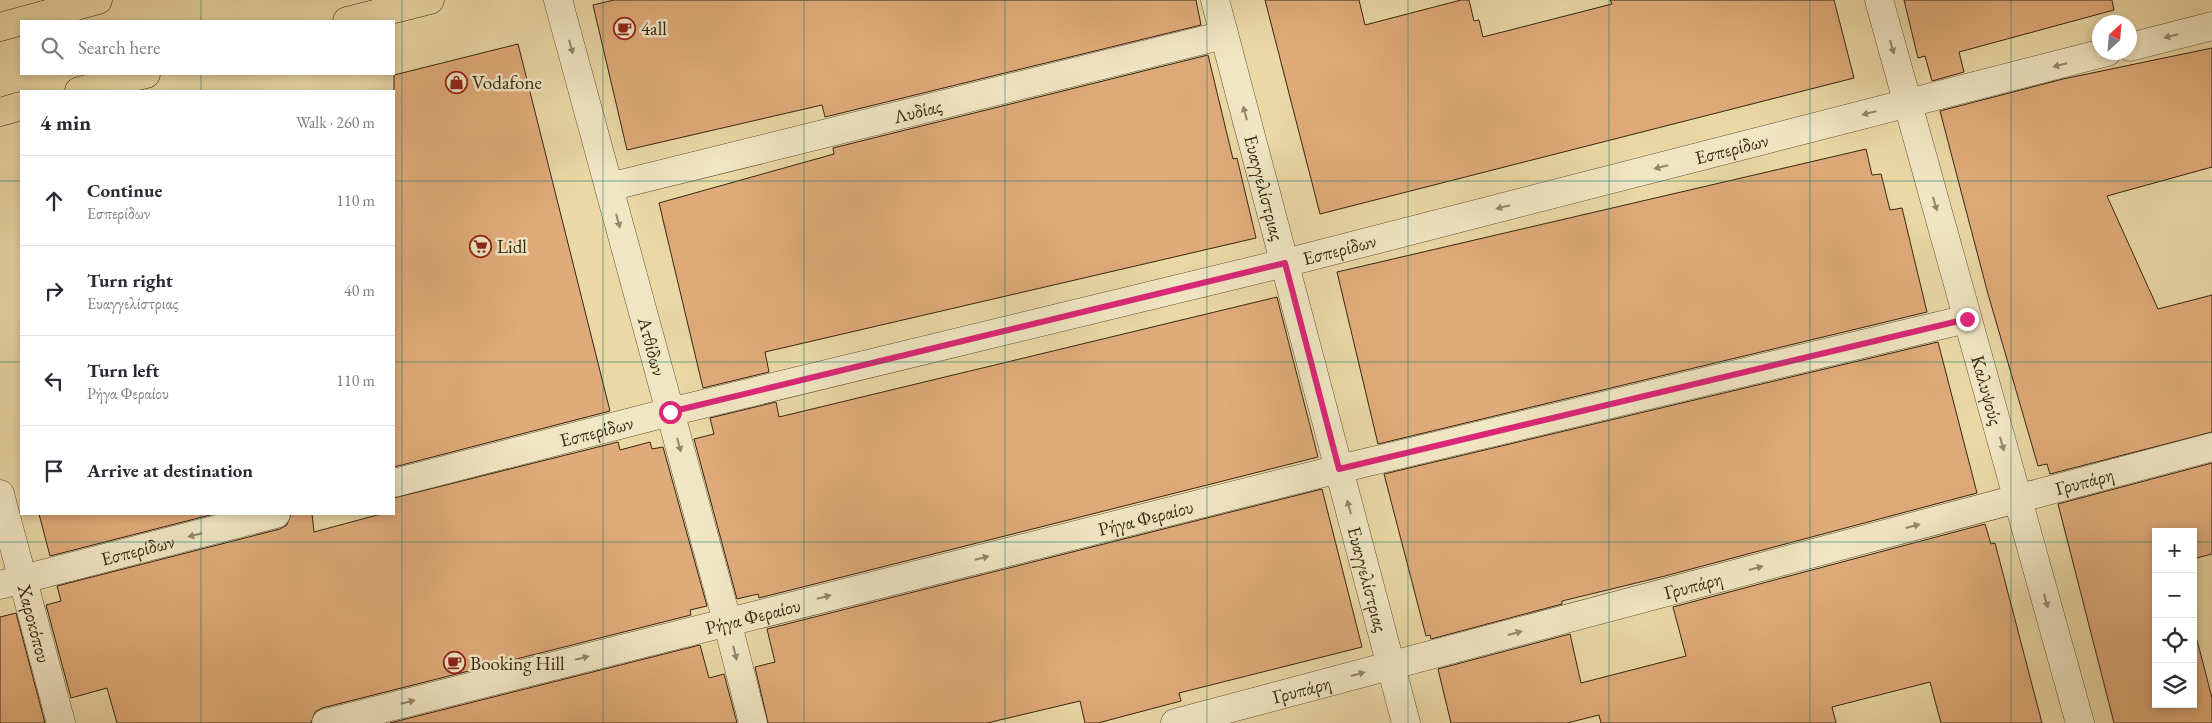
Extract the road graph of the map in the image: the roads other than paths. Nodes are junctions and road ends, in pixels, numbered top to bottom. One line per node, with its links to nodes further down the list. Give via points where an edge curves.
1 (98, 0): 6 (main road)
2 (430, 0): 7 (main road)
3 (558, 0): 19 (street, Ατθίδων, one-way to 19)
4 (1215, 0): 11 (street, Ευαγγελίστριας)
5 (1879, 0): 16 (street, Καλυψούς, one-way to 16)
6 (25, 20)
7 (351, 20)
8 (20, 21): 10 (main road)
9 (2212, 26): 12 (street, one-way to 12)
10 (0, 27)
11 (1224, 35): 19 (street, Λυδίας); 20 (street, Ευαγγελίστριας, one-way to 11)
12 (2137, 45)
13 (2092, 56): 16 (street, Εσπερίδων, one-way to 16)
14 (142, 75): 15 (main road)
15 (83, 90)
16 (1907, 103): 20 (street, Εσπερίδων, one-way to 20); 21 (street, Καλυψούς, one-way to 21)
17 (20, 106): 18 (main road)
18 (0, 112)
19 (610, 187): 22 (street, Ατθίδων, one-way to 22)
20 (1285, 263): 22 (street, Εσπερίδων); 24 (street, Ευαγγελίστριας)
21 (1967, 319): 24 (street, Ρήγα Φεραίου); 27 (street, Καλυψούς, one-way to 27)
22 (670, 412): 25 (street, Εσπερίδων); 30 (street, Ατθίδων, one-way to 30)
23 (2212, 447): 27 (street, Γρυπάρη)
24 (1339, 469): 30 (street, Ρήγα Φεραίου, one-way to 24); 31 (street, Ευαγγελίστριας, one-way to 24)
25 (395, 483)
26 (0, 494): 29 (street, Χαροκόπου)
27 (2017, 499): 31 (street, Γρυπάρη, one-way to 27); 37 (street, Καλυψούς, one-way to 37)
28 (272, 515): 29 (street, Εσπερίδων, one-way to 29)
29 (12, 582): 32 (street, Χαροκόπου)
30 (727, 621): 33 (street, Ρήγα Φεραίου, one-way to 30); 34 (street, Ατθίδων, one-way to 34)
31 (1391, 666): 35 (street, Γρυπάρη, one-way to 31); 36 (street, Ευαγγελίστριας)
32 (61, 723)
33 (326, 723)
34 (753, 723)
35 (1175, 723)
36 (1406, 723)
37 (2080, 723)

